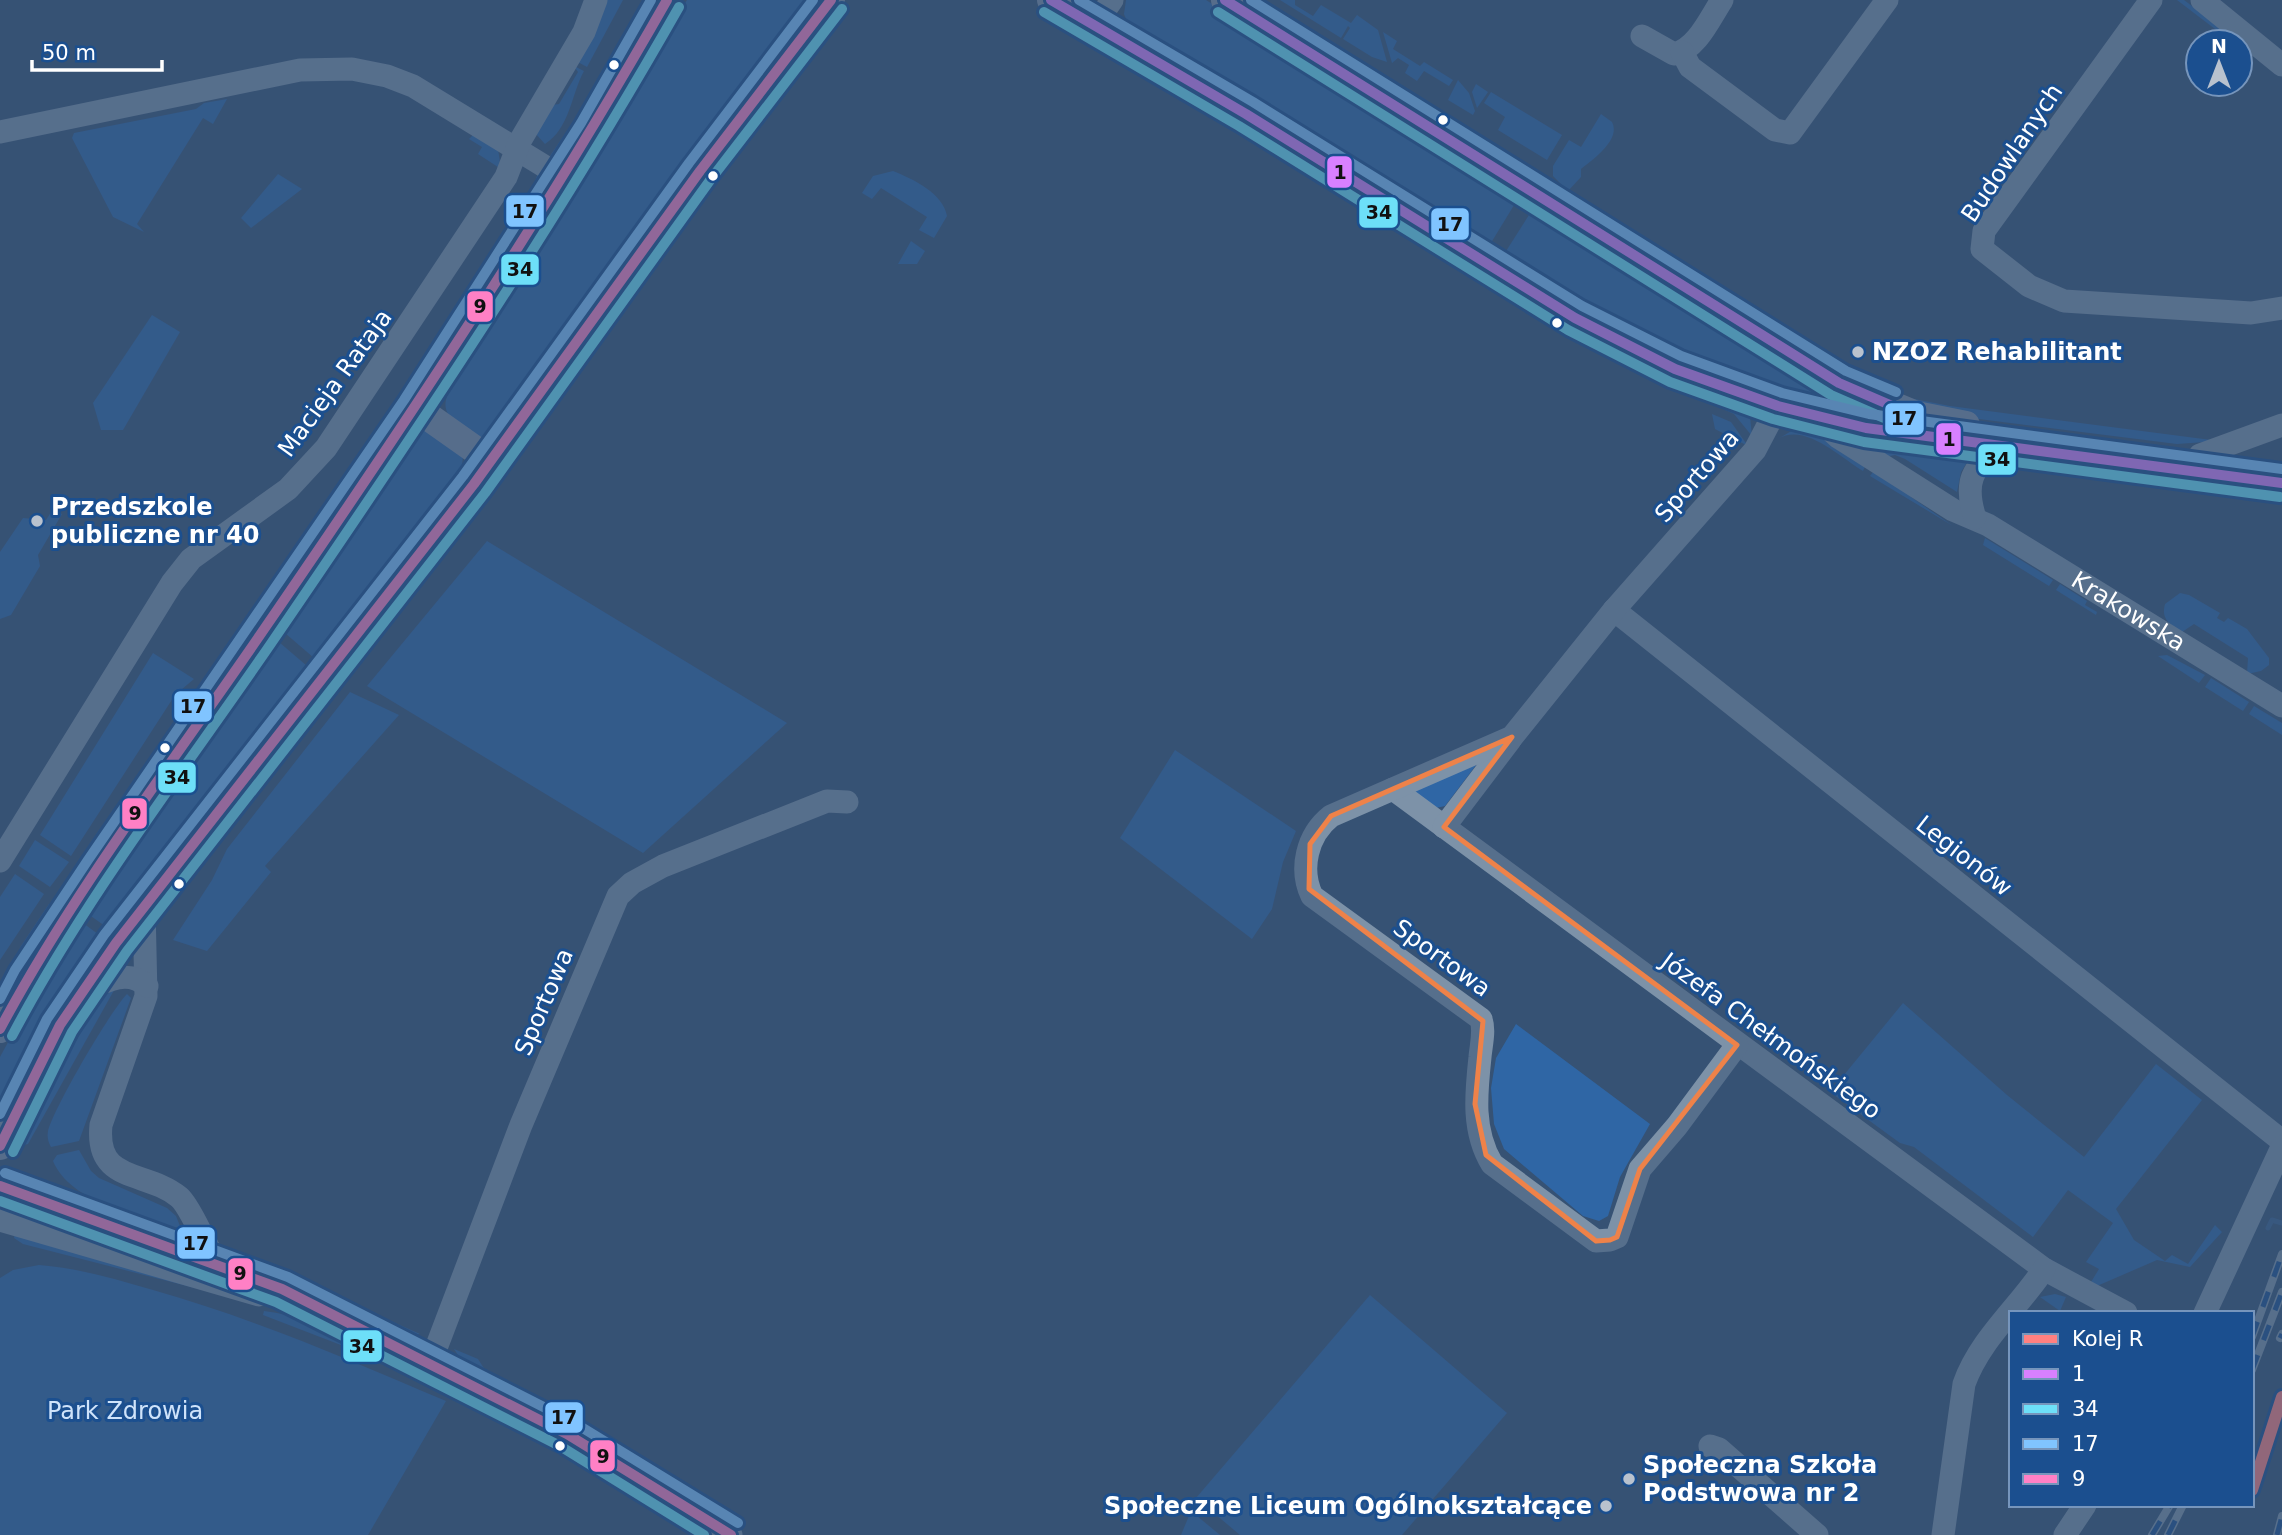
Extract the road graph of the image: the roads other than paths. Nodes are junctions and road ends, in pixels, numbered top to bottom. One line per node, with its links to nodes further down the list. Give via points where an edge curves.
1 (596, 0): 16 (street, Macieja Rataja, via 584,32)
2 (667, 0): 17 (main road)
3 (831, 0): 25 (main road, via 700,171)
4 (1051, 0): 11 (main road, Krakowska)
5 (1112, 0): 11 (street)
6 (1225, 0): 24 (main road, via 1862,394 1942,421)
7 (1723, 0): 13 (street)
8 (1887, 0): 13 (street, via 1790,133 1775,130 1690,67)
9 (2151, 0): 18 (street, Budowlanych, via 1984,232 1982,249 2029,286 2064,301 2251,313)
10 (2202, 0): 14 (street)
11 (1094, 26): 19 (main road, Krakowska, via 1606,336 1675,369)
12 (1642, 36): 13 (street, via 1674,54)
13 (1682, 52)
14 (2282, 65)
15 (0, 132): 16 (street, via 247,79 338,68 387,76 412,86)
16 (517, 149): 17 (street); 35 (street, Macieja Rataja, via 506,177 326,448 288,489 191,559 172,583)
17 (562, 177): 20 (main road)
18 (2282, 308)
19 (1778, 406): 21 (main road, Krakowska); 29 (street, Sportowa, via 1755,450)
20 (416, 408): 25 (main road); 39 (main road, via 100,868 27,978)
21 (1816, 417): 23 (main road, Krakowska); 28 (street, Krakowska, via 1838,438)
22 (2282, 425): 24 (street)
23 (2001, 447): 27 (main road, Krakowska); 28 (street, via 1974,470 1970,488)
24 (2200, 455): 26 (main road)
25 (491, 461): 36 (main road)
26 (2282, 466)
27 (2282, 483)
28 (1975, 519): 30 (street, Krakowska)
29 (1614, 610): 31 (street, Sportowa); 41 (street, Legionów)
30 (2282, 706)
31 (1512, 737): 32 (street, Sportowa); 34 (street, Sportowa)
32 (1392, 789): 34 (street, Józefa Chełmońskiego); 40 (street, Sportowa, via 1323,822 1307,855 1307,880 1312,896 1481,1019 1475,1104 1492,1164 1596,1241 1611,1240 1617,1237 1640,1169)
33 (847, 802): 53 (street, Sportowa, via 827,801 663,866 618,896 521,1125)
34 (1444, 827): 40 (street, Józefa Chełmońskiego)
35 (0, 861)
36 (144, 907): 37 (street); 38 (main road)
37 (147, 986): 38 (street, via 125,976); 46 (street, via 99,1143 117,1170 179,1197)
38 (81, 993): 42 (main road, via 37,1067)
39 (0, 1029)
40 (1737, 1045): 47 (street, Józefa Chełmońskiego)
41 (2282, 1141)
42 (0, 1146)
43 (2282, 1147): 50 (street)
44 (0, 1186): 46 (street)
45 (0, 1220): 52 (street, via 219,1282)
46 (216, 1263): 52 (street, via 282,1289)
47 (2044, 1269): 48 (street); 49 (street, Józefa Chełmońskiego)
48 (2012, 1311)
49 (2122, 1311)
50 (2206, 1311)
51 (2009, 1315): 58 (street, via 1970,1366 1964,1384)
52 (355, 1328): 53 (street)
53 (430, 1364): 56 (street, via 566,1434)
54 (1710, 1446): 57 (street)
55 (2084, 1507): 59 (street)
56 (731, 1535)
57 (1817, 1535)
58 (1942, 1535)
59 (2064, 1535)

